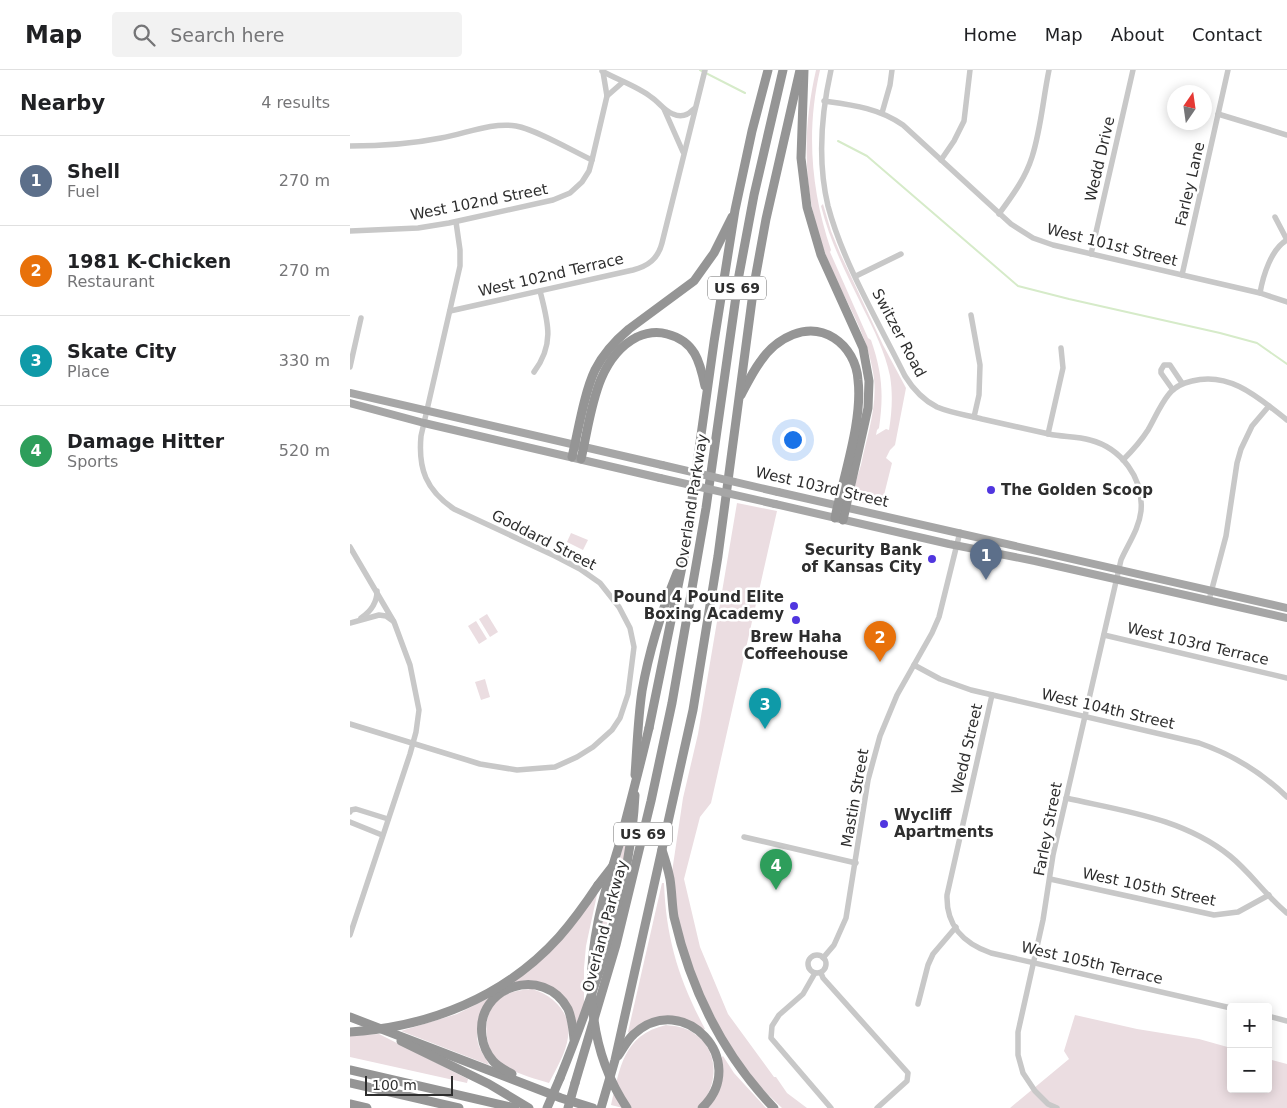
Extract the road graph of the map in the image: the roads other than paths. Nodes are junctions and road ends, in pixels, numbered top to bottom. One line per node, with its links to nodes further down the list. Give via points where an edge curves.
1 (704, 70): 16 (street)
2 (768, 70): 25 (highway)
3 (783, 70): 120 (highway, Overland Parkway / US 69, bridge, via 754,195 672,703 616,945)
4 (800, 70): 48 (highway, Overland Parkway / US 69, via 762,240)
5 (804, 70): 59 (highway, via 801,158 807,207 821,255 858,336 868,370 868,408)
6 (831, 70): 15 (street, Switzer Road)
7 (892, 70): 18 (street)
8 (970, 70): 24 (street, via 964,121)
9 (1049, 70): 26 (street, via 1032,158)
10 (1133, 70): 32 (street, Wedd Drive)
11 (1228, 70): 19 (street, Farley Lane)
12 (601, 71): 13 (street); 14 (street)
13 (623, 82): 14 (street); 17 (street, via 651,96)
14 (607, 96): 23 (street, West 102nd Street)
15 (824, 101): 18 (street, West 101st Street); 34 (street, Switzer Road, via 821,148 824,185 837,234)
16 (696, 107): 17 (street, via 682,116); 22 (street)
17 (664, 109): 22 (street)
18 (882, 113): 24 (street, West 101st Street, via 903,125)
19 (1218, 114): 20 (street); 33 (street, Farley Lane)
20 (1287, 136)
21 (350, 146): 23 (street, via 424,141 509,125 530,131)
22 (683, 152): 35 (street, West 102nd Terrace, via 660,252 654,259 640,268)
23 (592, 160): 28 (street, West 102nd Street, via 582,182 564,196)
24 (941, 160): 26 (street, West 101st Street)
25 (735, 210): 47 (highway); 56 (highway, via 714,253 694,281 620,337 599,363 590,381)
26 (999, 214): 32 (street, West 101st Street, via 1033,238)
27 (1275, 217): 30 (street)
28 (456, 222): 29 (street, West 102nd Street, via 418,228); 38 (street, Goddard Street, via 460,266)
29 (350, 231)
30 (1287, 240): 36 (street, via 1269,261)
31 (901, 254): 34 (street)
32 (1091, 254): 33 (street, West 101st Street)
33 (1182, 275): 36 (street, West 101st Street)
34 (856, 276): 52 (street, Switzer Road, via 912,387 949,412)
35 (540, 291): 38 (street, West 102nd Terrace); 43 (street, via 548,336 545,356)
36 (1260, 293): 37 (street, West 101st Street)
37 (1287, 302)
38 (450, 311): 51 (street, Goddard Street)
39 (970, 315): 52 (street, via 980,365 980,388)
40 (361, 318): 42 (street)
41 (1061, 348): 55 (street, via 1063,368)
42 (350, 367)
43 (534, 372)
44 (1182, 383): 45 (street); 45 (street, via 1174,369 1164,365 1161,373); 50 (street, via 1204,378 1225,380 1252,393)
45 (1173, 390): 58 (street, via 1147,432)
46 (350, 393): 51 (main road, West 103rd Street)
47 (707, 393): 56 (highway, via 700,363 688,345 663,333 641,335 626,344 604,371); 64 (highway)
48 (738, 400): 59 (highway, via 759,363 787,337 815,331 827,334 848,350 856,368 859,393); 89 (highway, Overland Parkway / US 69, via 718,556 693,710)
49 (350, 403): 54 (main road, West 103rd Street)
50 (1269, 406): 53 (street); 68 (street, via 1252,426 1241,449 1226,536)
51 (427, 411): 54 (street, Goddard Street); 56 (main road, West 103rd Street)
52 (974, 417): 55 (street, Switzer Road)
53 (1287, 420)
54 (424, 422): 57 (main road, West 103rd Street); 81 (street, Goddard Street, via 420,462 428,483 443,501 591,576 619,607 630,628 634,647 628,694 620,718 593,747 555,767 517,770 480,764)
55 (1048, 434): 58 (street, Switzer Road, via 1097,442 1116,452)
56 (580, 446): 57 (highway); 59 (main road, West 103rd Street, bridge)
57 (577, 458): 60 (main road, West 103rd Street, bridge)
58 (1123, 460): 65 (street, Switzer Road, via 1136,478 1141,502 1138,524)
59 (842, 506): 60 (highway); 61 (main road, West 103rd Street)
60 (839, 518): 62 (main road, West 103rd Street)
61 (960, 532): 62 (street, Mastin Street); 65 (main road, West 103rd Street)
62 (957, 546): 66 (main road, West 103rd Street); 76 (street, Mastin Street, via 939,617)
63 (350, 547): 67 (street)
64 (684, 557): 91 (highway, bridge, via 649,728); 109 (highway, via 667,598 642,689 630,854 612,930)
65 (1119, 570): 66 (street, Farley Street); 68 (main road, West 103rd Street)
66 (1117, 580): 69 (main road, West 103rd Street); 75 (street, Farley Street)
67 (377, 591): 72 (street, via 373,606); 73 (street)
68 (1211, 591): 69 (street); 70 (main road, West 103rd Street)
69 (1209, 600): 71 (main road, West 103rd Street)
70 (1287, 608)
71 (1287, 618)
72 (357, 620): 73 (street, via 386,616); 74 (street)
73 (394, 622): 81 (street, via 417,695 418,716)
74 (350, 623)
75 (1104, 635): 77 (street, West 103rd Terrace); 79 (street, Farley Street)
76 (914, 665): 78 (street, West 104th Street, via 953,685); 90 (street, Mastin Street, via 880,736 868,780)
77 (1287, 678)
78 (992, 695): 79 (street, West 104th Street); 97 (street, Wedd Street, via 948,889 948,912)
79 (1085, 716): 82 (street, West 104th Street, via 1216,748 1261,774); 83 (street, Farley Street)
80 (350, 724): 81 (street)
81 (413, 744): 85 (street)
82 (1287, 797)
83 (1066, 798): 92 (street, Farley Street); 93 (street, via 1186,828 1232,857)
84 (350, 812): 85 (street, via 356,809)
85 (388, 820): 87 (street)
86 (350, 822): 87 (street)
87 (382, 835): 95 (street)
88 (744, 838): 90 (street)
89 (661, 848): 110 (highway, Overland Parkway / US 69); 125 (highway, via 670,878 674,915 700,998 731,1056)
90 (856, 863): 99 (street, Mastin Street, via 846,918 836,943)
91 (613, 865): 108 (highway, bridge, via 558,938 505,984 435,1018 391,1029); 123 (highway, bridge, via 592,952 591,1006 604,1063)
92 (1050, 879): 93 (street, West 105th Street, via 1214,915 1238,912); 100 (street, Farley Street)
93 (1269, 896): 96 (street)
94 (351, 909): 95 (street)
95 (358, 911): 98 (street)
96 (1287, 913)
97 (956, 927): 100 (street, West 105th Terrace, via 978,948); 102 (street, via 933,954)
98 (350, 935)
99 (824, 958): 101 (street, via 826,966); 101 (street, via 815,955 808,961 810,970)
100 (1034, 962): 103 (street, West 105th Terrace); 128 (street, Farley Street, via 1017,1049 1023,1073 1034,1091)
101 (818, 973): 126 (street, via 803,994 779,1015 772,1026 771,1038); 127 (street, via 908,1073 907,1081)
102 (918, 1004)
103 (1227, 1007)
104 (350, 1017): 107 (highway)
105 (1272, 1017): 106 (street)
106 (1287, 1021)
107 (375, 1026): 113 (highway); 118 (highway)
108 (350, 1032)
109 (575, 1042): 113 (highway, via 567,1008 549,990 535,985 519,985 507,989 490,1003 483,1017 484,1047 499,1066); 119 (highway, bridge)
110 (615, 1060): 122 (highway, Overland Parkway / US 69); 124 (highway, via 634,1034 650,1024 673,1020 693,1027 711,1043 719,1066 717,1087)
111 (350, 1070): 117 (highway)
112 (350, 1083): 116 (highway)
113 (532, 1087): 121 (highway)
114 (350, 1104): 115 (highway)
115 (367, 1108)
116 (459, 1108)
117 (515, 1108)
118 (530, 1108)
119 (547, 1108)
120 (568, 1108)
121 (593, 1108)
122 (601, 1108)
123 (627, 1108)
124 (702, 1108)
125 (774, 1108)
126 (831, 1108)
127 (877, 1108)
128 (1057, 1108)

